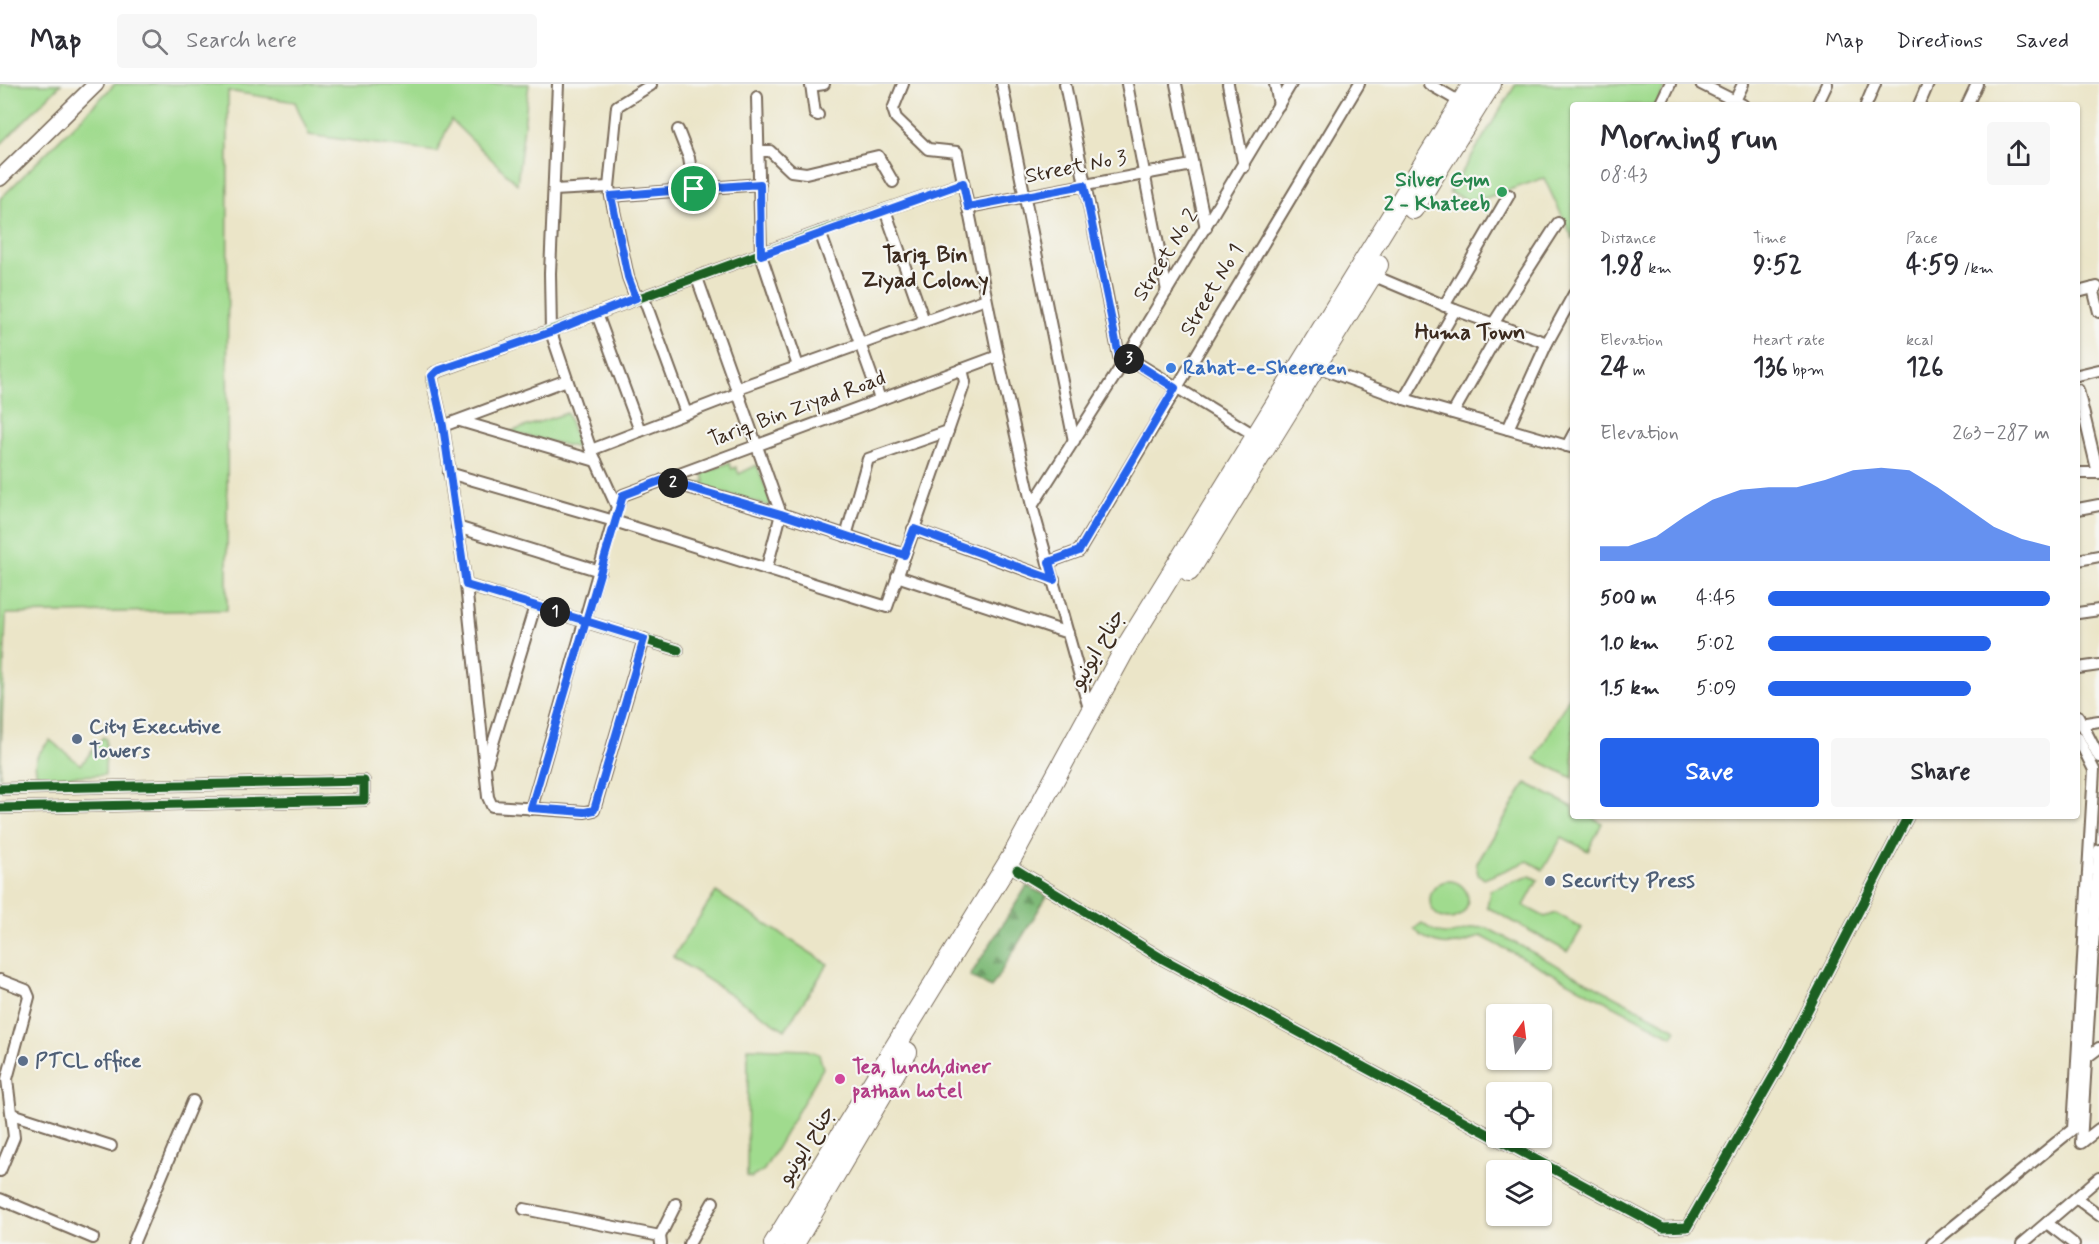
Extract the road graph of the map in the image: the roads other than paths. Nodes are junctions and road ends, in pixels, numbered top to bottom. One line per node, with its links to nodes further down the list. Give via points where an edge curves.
1 (96, 84): 41 (main road)
2 (558, 84): 47 (street)
3 (824, 84): 24 (street)
4 (903, 84): 43 (street, via 893,109 896,118 928,149 957,152)
5 (1002, 84): 50 (street)
6 (1065, 84): 45 (street)
7 (1127, 84): 40 (street)
8 (1176, 84): 38 (street)
9 (1228, 84): 39 (street)
10 (1275, 84): 34 (street)
11 (1291, 84): 34 (street, Street No 2)
12 (1359, 84): 82 (street, Street No 1)
13 (1429, 84): 33 (street)
14 (1473, 84): 33 (highway, جناح ایونیو)
15 (1491, 84): 57 (highway, جناح ایونیو)
16 (1670, 84): 26 (street)
17 (1701, 84): 27 (street)
18 (1743, 84): 28 (street)
19 (1827, 84): 29 (street)
20 (1875, 84): 30 (street)
21 (1928, 84): 31 (street)
22 (1977, 84): 32 (street)
23 (651, 85): 48 (street, via 617,106)
24 (811, 85): 35 (street)
25 (757, 97): 37 (street)
26 (1661, 102)
27 (1733, 102)
28 (1738, 102)
29 (1818, 102)
30 (1867, 102)
31 (1920, 102)
32 (1968, 102)
33 (1462, 103): 94 (highway, جناح ایونیو)
34 (1279, 105): 39 (street, Street No 2)
35 (818, 115)
36 (678, 130): 46 (street, via 689,158)
37 (759, 151): 42 (street, via 770,151 791,171 806,173 878,156); 44 (street)
38 (1192, 165): 40 (street, Street No 3); 54 (street)
39 (1244, 167): 54 (street, Street No 2)
40 (1143, 174): 45 (street, Street No 3); 60 (street)
41 (0, 178)
42 (893, 182)
43 (963, 183): 51 (street); 52 (street)
44 (760, 184): 46 (street); 56 (street)
45 (1084, 185): 50 (street, Street No 3); 75 (street)
46 (694, 189): 48 (street)
47 (554, 190): 48 (street); 71 (street)
48 (610, 192): 62 (street, via 628,277)
49 (1509, 195): 65 (street)
50 (1026, 196): 51 (street, Street No 3); 95 (street)
51 (968, 207): 63 (street)
52 (885, 210): 55 (street); 69 (street)
53 (1558, 222): 70 (street)
54 (1206, 228): 60 (street, Street No 2)
55 (819, 232): 56 (street); 73 (street)
56 (761, 255): 58 (street); 76 (street)
57 (1372, 275): 65 (street); 77 (highway, جناح ایونیو)
58 (697, 278): 62 (street); 83 (street)
59 (2096, 287): 61 (street); 67 (street)
60 (1167, 291): 75 (street, Street No 2)
61 (2080, 291)
62 (640, 297): 68 (street); 87 (street)
63 (986, 299): 69 (street); 74 (street)
64 (1570, 301): 72 (street)
65 (1444, 306): 66 (street)
66 (1455, 310): 70 (street); 86 (street)
67 (2099, 312)
68 (597, 314): 71 (street); 92 (street)
69 (924, 321): 73 (street)
70 (1498, 326): 72 (street); 88 (street)
71 (551, 332): 81 (street); 90 (street, via 434,373)
72 (1547, 343): 91 (street)
73 (860, 344): 76 (street); 85 (street)
74 (998, 356): 78 (street, Tariq Bin Ziyad Road); 105 (street)
75 (1124, 362): 82 (street); 95 (street, Street No 2)
76 (798, 366): 83 (street)
77 (1317, 367): 86 (street); 145 (highway, جناح ایونیو, via 1141,648)
78 (962, 369): 85 (street, Tariq Bin Ziyad Road); 93 (street, via 965,382)
79 (2099, 370): 80 (street)
80 (2080, 375)
81 (567, 380): 89 (street); 98 (street)
82 (1175, 388): 94 (street); 116 (street, Street No 1, via 1079,551)
83 (738, 390): 87 (street); 96 (street)
84 (2080, 398): 102 (street)
85 (880, 399): 96 (street, Tariq Bin Ziyad Road)
86 (1404, 399): 88 (street)
87 (686, 413): 92 (street)
88 (1453, 413): 91 (street)
89 (460, 421): 90 (street); 99 (street)
90 (443, 426): 100 (street)
91 (1508, 429): 97 (street)
92 (640, 431): 98 (street)
93 (948, 431): 111 (street); 112 (street, via 868,459)
94 (1256, 436): 131 (highway, جناح ایونیو)
95 (1074, 441): 105 (street, Street No 2)
96 (757, 444): 103 (street, Tariq Bin Ziyad Road); 108 (street)
97 (1570, 447)
98 (591, 450): 99 (street)
99 (596, 461): 106 (street)
100 (449, 473): 109 (street); 110 (street)
101 (2080, 473): 102 (street)
102 (2099, 473)
103 (663, 480): 106 (street, Tariq Bin Ziyad Road, via 623,495); 108 (street)
104 (2099, 505): 107 (street)
105 (1032, 506): 116 (street)
106 (618, 507): 109 (street)
107 (2080, 509)
108 (781, 514): 112 (street); 117 (street)
109 (614, 521): 117 (street); 118 (street)
110 (457, 527): 118 (street); 121 (street)
111 (914, 529): 113 (street); 120 (street)
112 (846, 536): 113 (street)
113 (904, 555): 119 (street)
114 (2099, 556): 115 (street)
115 (2080, 560)
116 (1049, 562): 120 (street)
117 (767, 567): 119 (street, via 887,607)
118 (600, 571): 125 (street)
119 (897, 576): 126 (street)
120 (1054, 580): 126 (street)
121 (466, 585): 122 (street); 137 (street)
122 (535, 606): 125 (street); 137 (street)
123 (2099, 610): 124 (street)
124 (2080, 614)
125 (586, 621): 127 (street); 142 (street)
126 (1068, 633): 131 (street)
127 (644, 639): 128 (street); 142 (street, via 594,810)
128 (678, 650)
129 (2099, 665): 130 (street)
130 (2080, 668)
131 (1090, 712): 170 (highway, جناح ایونیو, via 1013,855)
132 (2080, 720): 133 (street)
133 (2099, 721)
134 (2080, 722): 136 (street)
135 (2080, 742): 172 (street, via 2094,770 2073,1129)
136 (2099, 757)
137 (485, 770): 142 (street, via 492,806)
138 (216, 784): 139 (street); 140 (street); 140 (street, via 363,781 364,800)
139 (0, 789)
140 (217, 802): 141 (street)
141 (0, 808)
142 (531, 808)
143 (1906, 819): 145 (street, via 1777,1070 1687,1227 1677,1230 1663,1228 1174,965)
144 (2099, 850): 146 (street)
145 (1017, 870): 171 (highway, جناح ایونیو)
146 (2098, 871): 147 (street)
147 (2097, 920): 148 (street)
148 (2096, 967): 151 (street)
149 (0, 980): 152 (street, via 29,993)
150 (2099, 1048): 151 (street)
151 (2087, 1057): 155 (street, via 2081,1143)
152 (3, 1078): 154 (street)
153 (193, 1101): 168 (street)
154 (12, 1114): 156 (street); 157 (street, via 14,1137)
155 (2099, 1129)
156 (111, 1146)
157 (0, 1171)
158 (2099, 1178): 159 (street)
159 (2076, 1198): 164 (street); 165 (street)
160 (0, 1199): 166 (street)
161 (713, 1202): 169 (street)
162 (676, 1204): 167 (street)
163 (524, 1209): 167 (street)
164 (2099, 1214)
165 (2047, 1223): 173 (street); 174 (street)
166 (93, 1238)
167 (661, 1240)
168 (133, 1244)
169 (689, 1244)
170 (774, 1244)
171 (795, 1244)
172 (1932, 1244)
173 (2022, 1244)
174 (2074, 1244)

